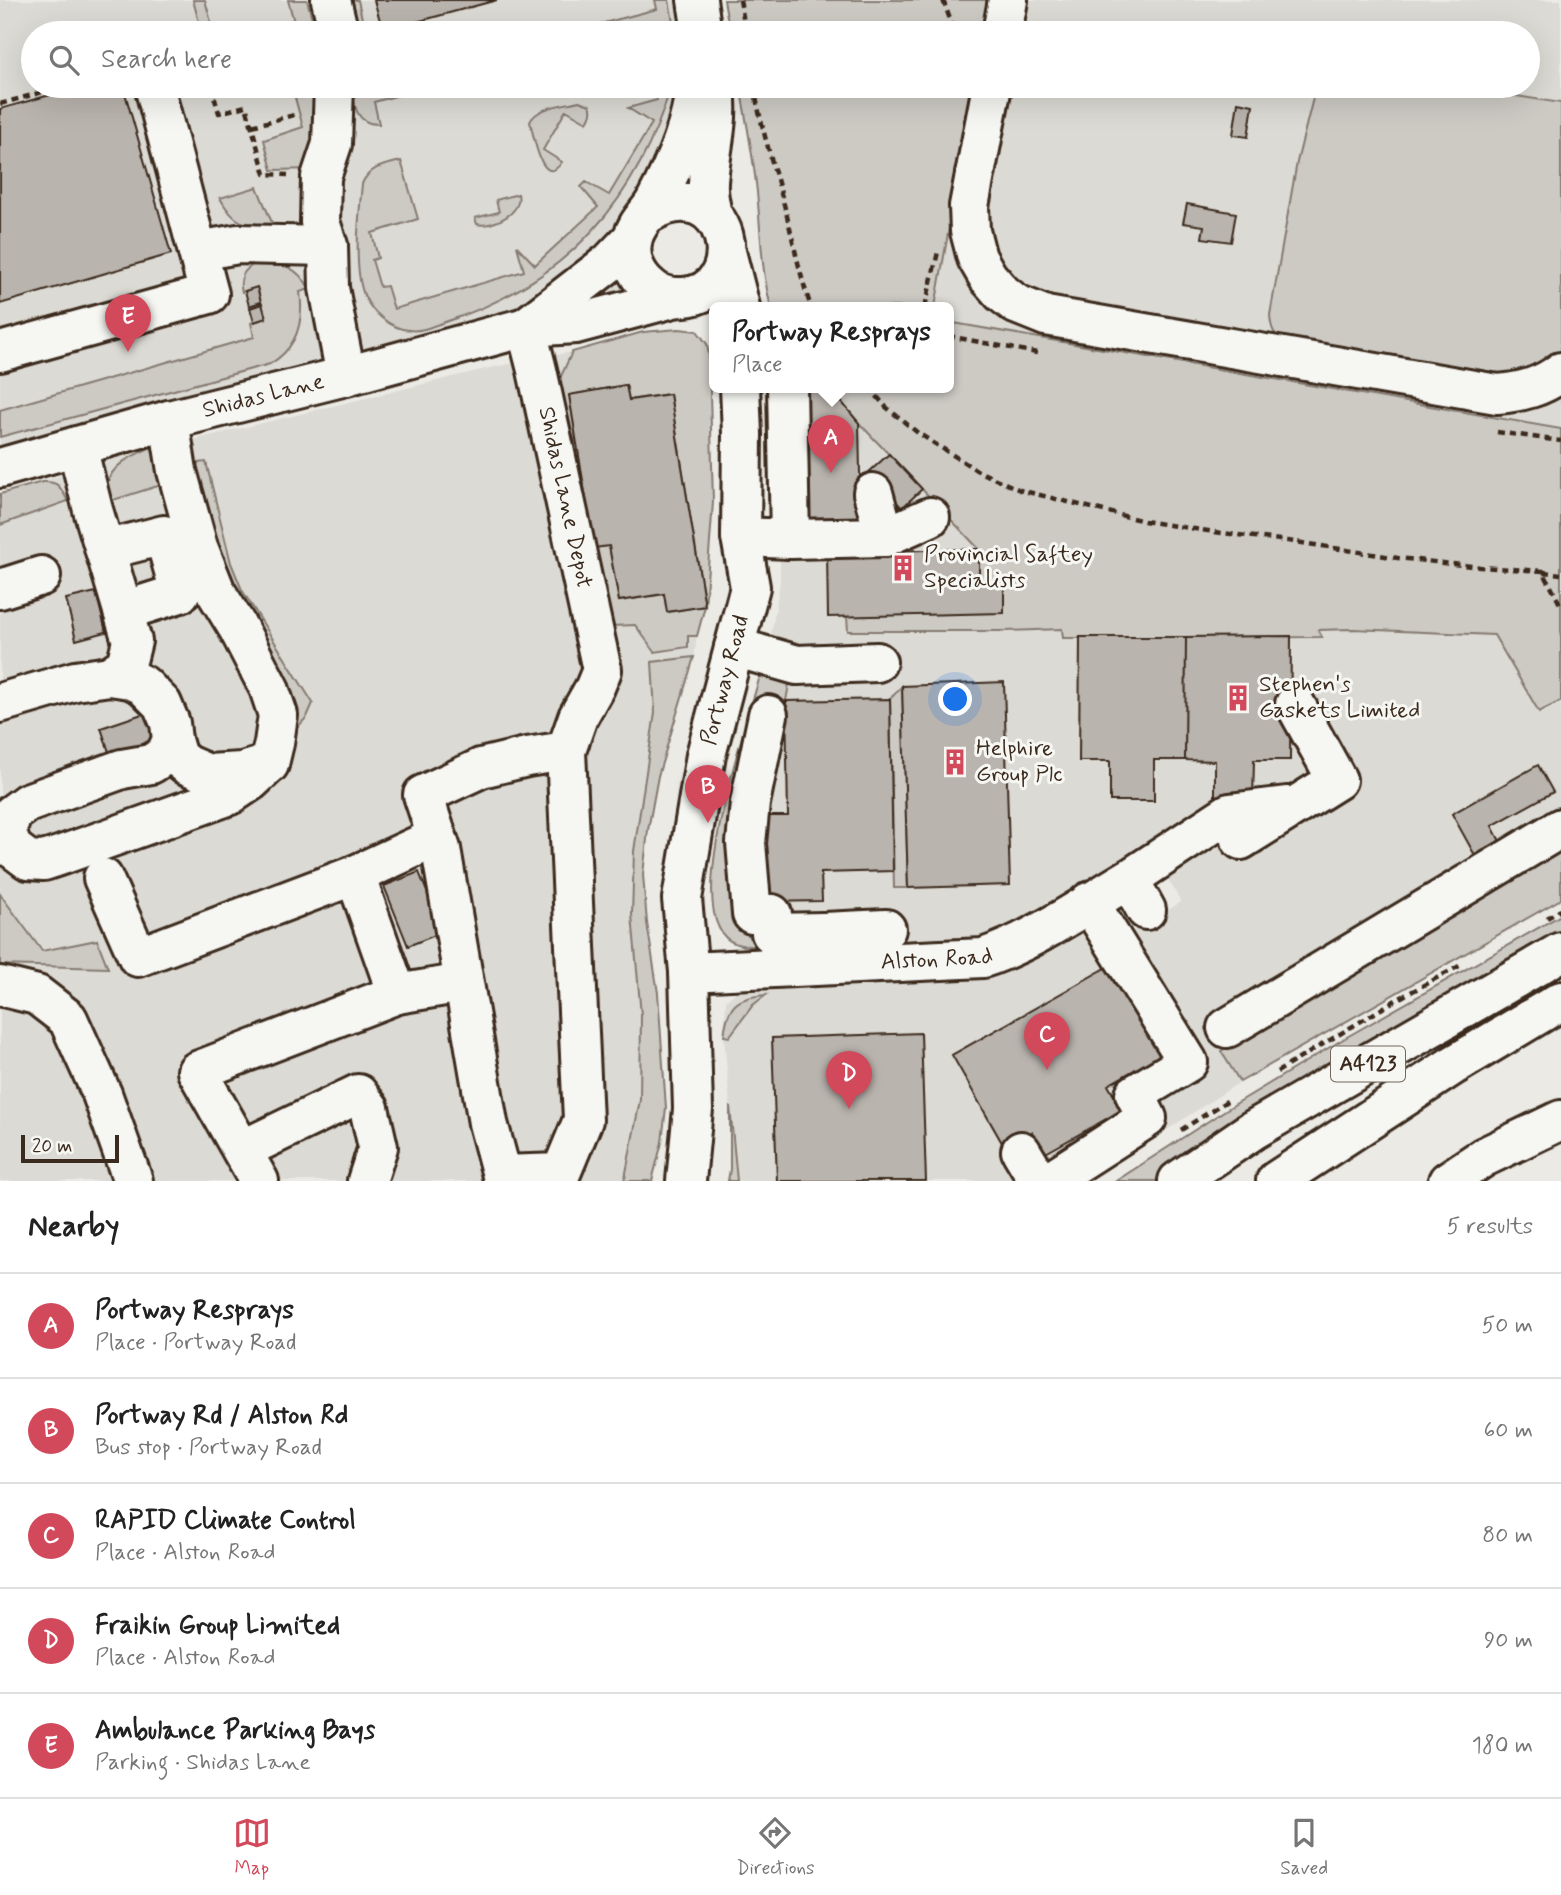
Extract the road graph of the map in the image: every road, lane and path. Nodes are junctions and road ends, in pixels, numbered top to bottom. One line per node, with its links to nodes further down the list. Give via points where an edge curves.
1 (331, 0): 5 (main road)
2 (740, 0): 6 (path)
3 (943, 0): 7 (path)
4 (1008, 0): 8 (main road)
5 (336, 21)
6 (744, 21)
7 (951, 21)
8 (1004, 21)
9 (21, 98): 17 (path)
10 (157, 98): 24 (main road)
11 (215, 98): 19 (path, via 219,113 246,106)
12 (334, 98): 23 (main road, via 332,144 341,178 340,222)
13 (693, 98): 22 (main road, via 670,174)
14 (716, 98): 21 (main road, via 708,182)
15 (756, 98): 27 (path)
16 (990, 98): 31 (main road, via 969,206 970,232 988,277 1016,304 1046,316 1497,394 1528,390)
17 (0, 104)
18 (294, 115): 19 (path)
19 (252, 126): 20 (path, via 265,174)
20 (289, 175)
21 (712, 215): 22 (main road, via 699,206 674,202 661,206); 25 (main road, via 721,226)
22 (640, 226): 28 (main road, via 631,255 642,280 652,290); 29 (main road, Shidas Lane, via 610,262)
23 (328, 246): 24 (main road, via 238,244); 32 (main road, via 329,288)
24 (198, 251): 30 (main road, via 209,294)
25 (726, 252): 26 (main road); 28 (main road, via 719,275)
26 (739, 302)
27 (809, 302)
28 (693, 303): 29 (main road, Shidas Lane, via 576,324)
29 (526, 327): 32 (main road, Shidas Lane); 58 (main road, Shidas Lane Depot, via 602,670)
30 (0, 352)
31 (1561, 372)
32 (346, 376): 36 (main road, Shidas Lane)
33 (740, 393): 41 (main road, Portway Road)
34 (787, 393): 43 (main road)
35 (874, 393): 45 (path, via 918,433 978,471 1020,490 1214,533 1398,558)
36 (169, 420): 37 (main road, Shidas Lane); 59 (main road, via 177,471 198,547 216,592 270,688 278,715)
37 (78, 446): 38 (main road, Shidas Lane); 44 (main road)
38 (0, 468)
39 (873, 493): 42 (main road)
40 (930, 517): 42 (main road)
41 (741, 537): 43 (main road); 51 (main road, Portway Road, via 750,587)
42 (885, 537): 43 (main road)
43 (790, 539)
44 (106, 550): 50 (main road); 50 (main road, via 164,535 180,593)
45 (1543, 571): 46 (path); 49 (path)
46 (1561, 574)
47 (41, 576): 48 (main road)
48 (0, 589)
49 (1561, 606)
50 (123, 611): 53 (main road, via 132,641 126,665)
51 (734, 647): 52 (main road, via 797,665); 70 (main road, Portway Road, via 706,755 682,899)
52 (877, 662)
53 (110, 676): 54 (main road); 57 (main road, via 143,685 162,704)
54 (0, 703)
55 (1295, 704): 60 (main road, via 1336,780)
56 (768, 715): 68 (main road, via 746,843 752,914 772,914 771,933)
57 (172, 740): 59 (main road, via 177,757 208,774 242,772); 59 (main road, via 165,755 151,764 122,769 27,803 11,815 7,833 12,848 28,860 44,861 230,795)
58 (566, 751): 62 (main road, via 481,768 423,795); 78 (main road, via 583,1119)
59 (269, 764)
60 (1296, 805): 63 (main road); 66 (main road, Alston Road, via 1229,813 1138,894)
61 (1561, 828): 75 (main road)
62 (437, 837): 64 (main road); 71 (main road)
63 (1241, 840)
64 (355, 874): 65 (main road, via 138,957); 73 (main road)
65 (103, 878)
66 (1089, 902): 68 (main road, Alston Road, via 983,958); 83 (main road, via 1188,1062 1135,1094 1147,1118)
67 (886, 929): 68 (main road)
68 (825, 948): 70 (main road, Alston Road)
69 (1561, 951): 84 (main road, A4123, via 1253,1130)
70 (689, 972): 82 (main road, Portway Road, via 693,1109)
71 (463, 983): 73 (main road); 79 (main road, via 488,1123)
72 (0, 986): 80 (main road, via 37,995 68,1018 103,1094)
73 (397, 994): 77 (main road, via 197,1071)
74 (1561, 1001): 85 (main road, A4123)
75 (1227, 1028)
76 (1561, 1120): 86 (main road, via 1485,1157)
77 (251, 1166): 81 (main road, via 358,1094 369,1108 378,1147)
78 (559, 1177): 79 (main road)
79 (503, 1178)
80 (133, 1181)
81 (367, 1181)
82 (686, 1181)
83 (1049, 1181)
84 (1178, 1181)
85 (1276, 1181)
86 (1448, 1181)

